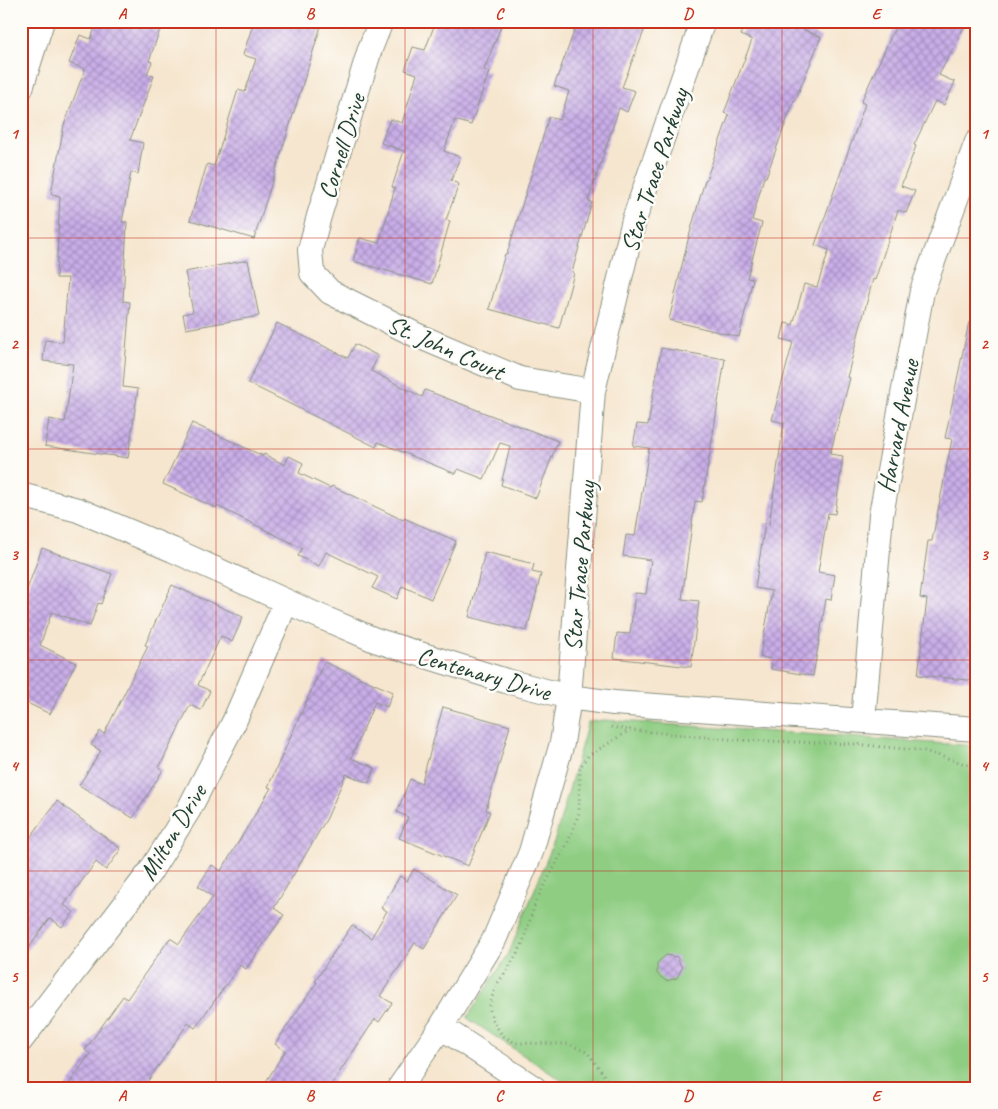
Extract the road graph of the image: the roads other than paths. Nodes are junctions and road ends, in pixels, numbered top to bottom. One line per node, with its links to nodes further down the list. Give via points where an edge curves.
1 (42, 21): 4 (street)
2 (381, 21): 6 (street, Cornell Drive, via 319,216 310,250)
3 (703, 21): 7 (street, Star Trace Parkway, via 634,220)
4 (21, 88)
5 (977, 142): 11 (street, Harvard Avenue, via 922,291 881,515)
6 (312, 273): 7 (street, St. John Court, via 330,292 416,335 511,376)
7 (593, 391): 10 (street, Star Trace Parkway)
8 (21, 494): 9 (street, Centenary Drive, via 78,510)
9 (286, 602): 10 (street, Centenary Drive, via 384,643 506,682); 14 (street, Milton Drive, via 234,722 188,811 150,872)
10 (569, 697): 11 (street, Centenary Drive); 13 (street, Star Trace Parkway, via 562,743 531,852 494,940)
11 (863, 720): 12 (street, Centenary Drive)
12 (977, 729)
13 (441, 1027): 15 (street, Star Trace Parkway); 16 (street)
14 (21, 1040)
15 (399, 1088)
16 (534, 1088)

